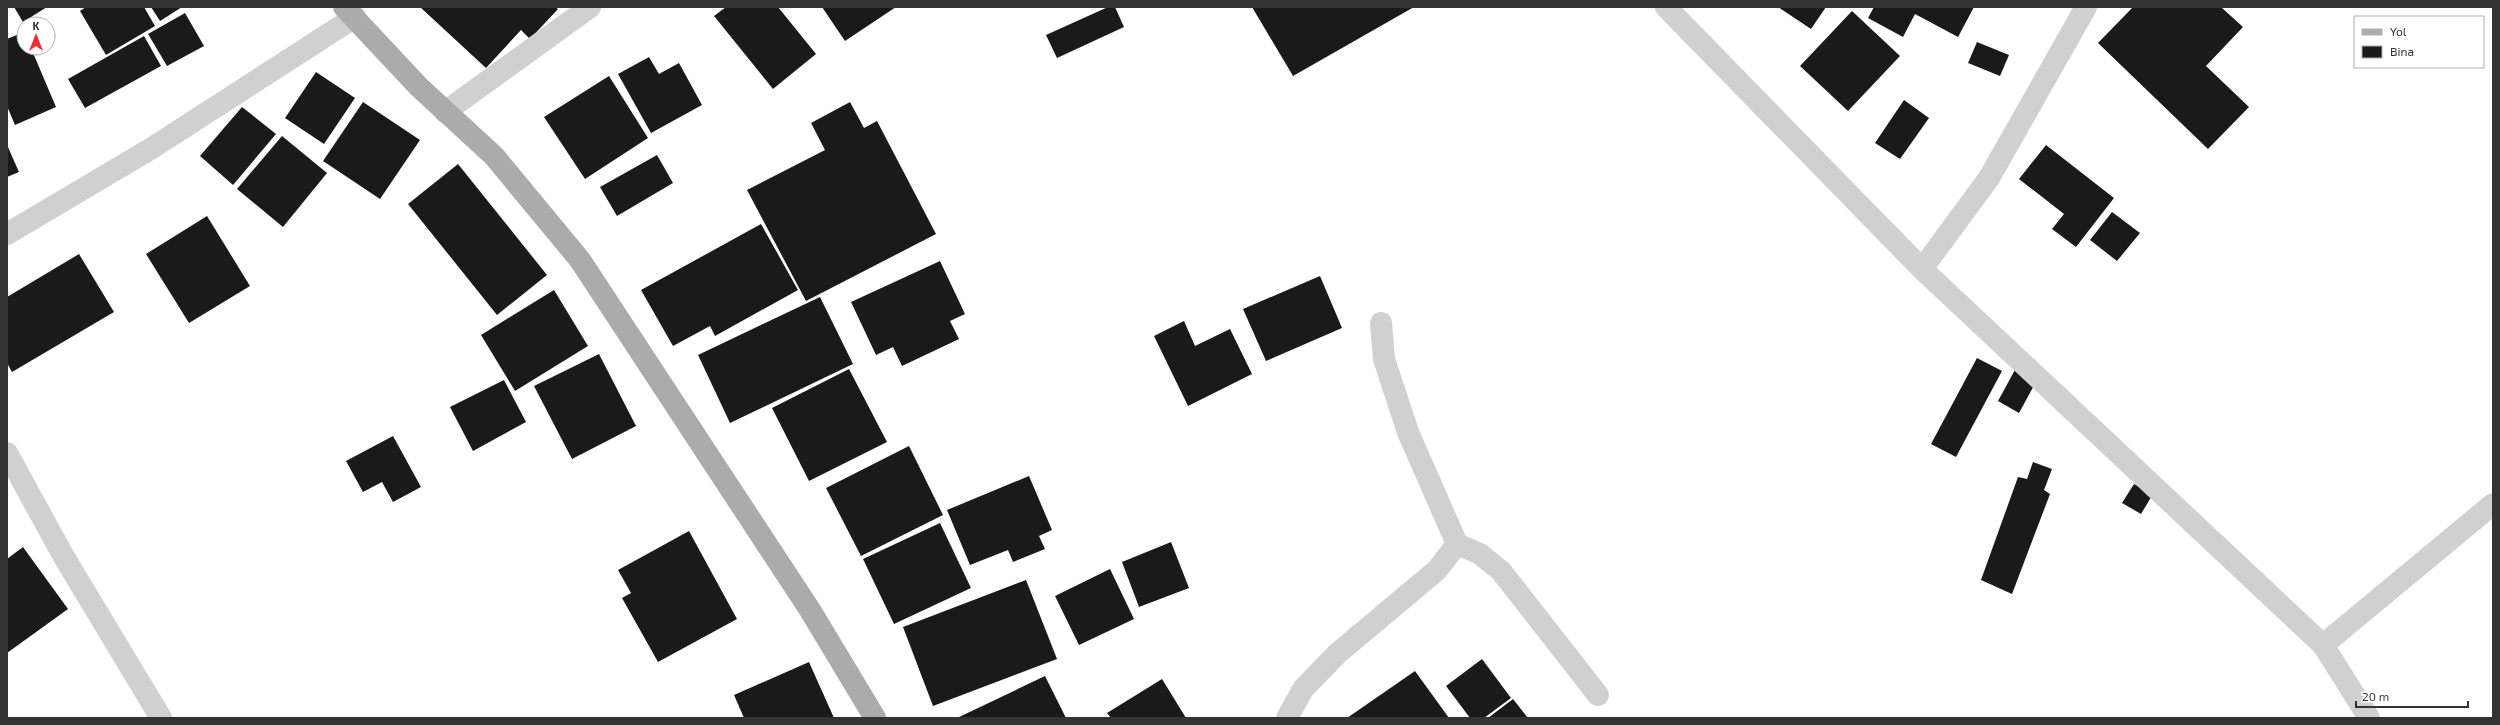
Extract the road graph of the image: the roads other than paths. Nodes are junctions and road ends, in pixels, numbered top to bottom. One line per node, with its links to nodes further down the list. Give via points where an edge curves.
1 (590, 7): 5 (street)
2 (1666, 7): 7 (street)
3 (2086, 7): 7 (street, via 1989,178)
4 (350, 12): 5 (main road); 6 (street, via 152,148)
5 (445, 112): 15 (main road, via 494,156 580,260 810,610)
6 (7, 234)
7 (1922, 269): 12 (street)
8 (1381, 323): 11 (street, via 1384,359 1408,432)
9 (7, 453): 14 (street, via 64,557)
10 (2493, 504): 12 (street)
11 (1457, 544): 13 (street, via 1480,554 1501,571); 16 (street, via 1437,570 1338,653 1303,689)
12 (2323, 645): 17 (street)
13 (1598, 695)
14 (161, 718)
15 (875, 718)
16 (1287, 718)
17 (2369, 718)

